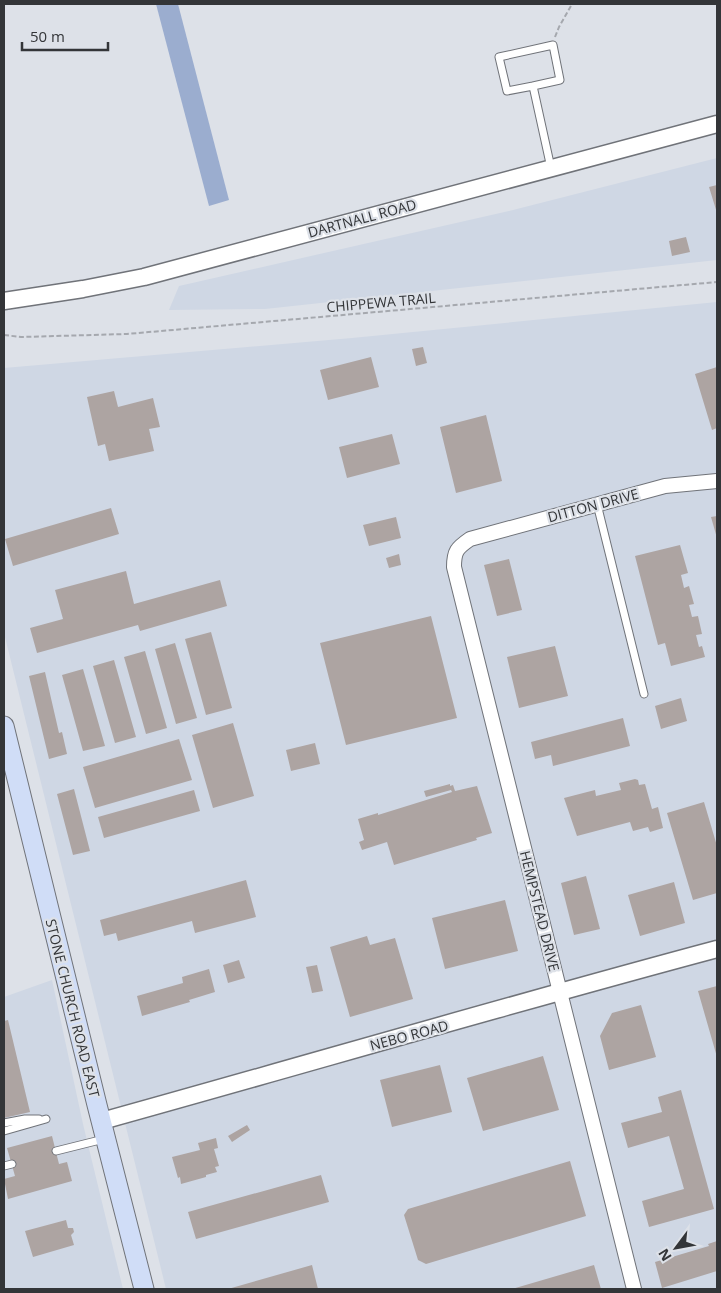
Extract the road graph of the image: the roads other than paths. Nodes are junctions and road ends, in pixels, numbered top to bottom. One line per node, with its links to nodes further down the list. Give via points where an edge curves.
1 (533, 86): 1 (lane, via 507,91 499,57 553,45 560,80); 3 (lane)
2 (717, 124): 3 (street, DARTNALL ROAD)
3 (551, 168): 4 (street, DARTNALL ROAD, via 144,276)
4 (4, 301)
5 (717, 481): 6 (street, DITTON DRIVE, via 665,486)
6 (597, 504): 7 (street, DITTON DRIVE); 8 (lane)
7 (470, 539): 11 (street, HEMPSTEAD DRIVE, via 458,547 454,568)
8 (644, 694)
9 (4, 726): 13 (main road, STONE CHURCH ROAD EAST)
10 (717, 949): 11 (street, NEBO ROAD)
11 (560, 991): 13 (street, NEBO ROAD); 19 (street, HEMPSTEAD DRIVE)
12 (4, 1123): 14 (lane, via 46,1119)
13 (104, 1130): 15 (lane); 18 (main road, STONE CHURCH ROAD EAST)
14 (4, 1131)
15 (56, 1151)
16 (12, 1164): 17 (lane)
17 (4, 1166)
18 (144, 1289)
19 (634, 1289)

